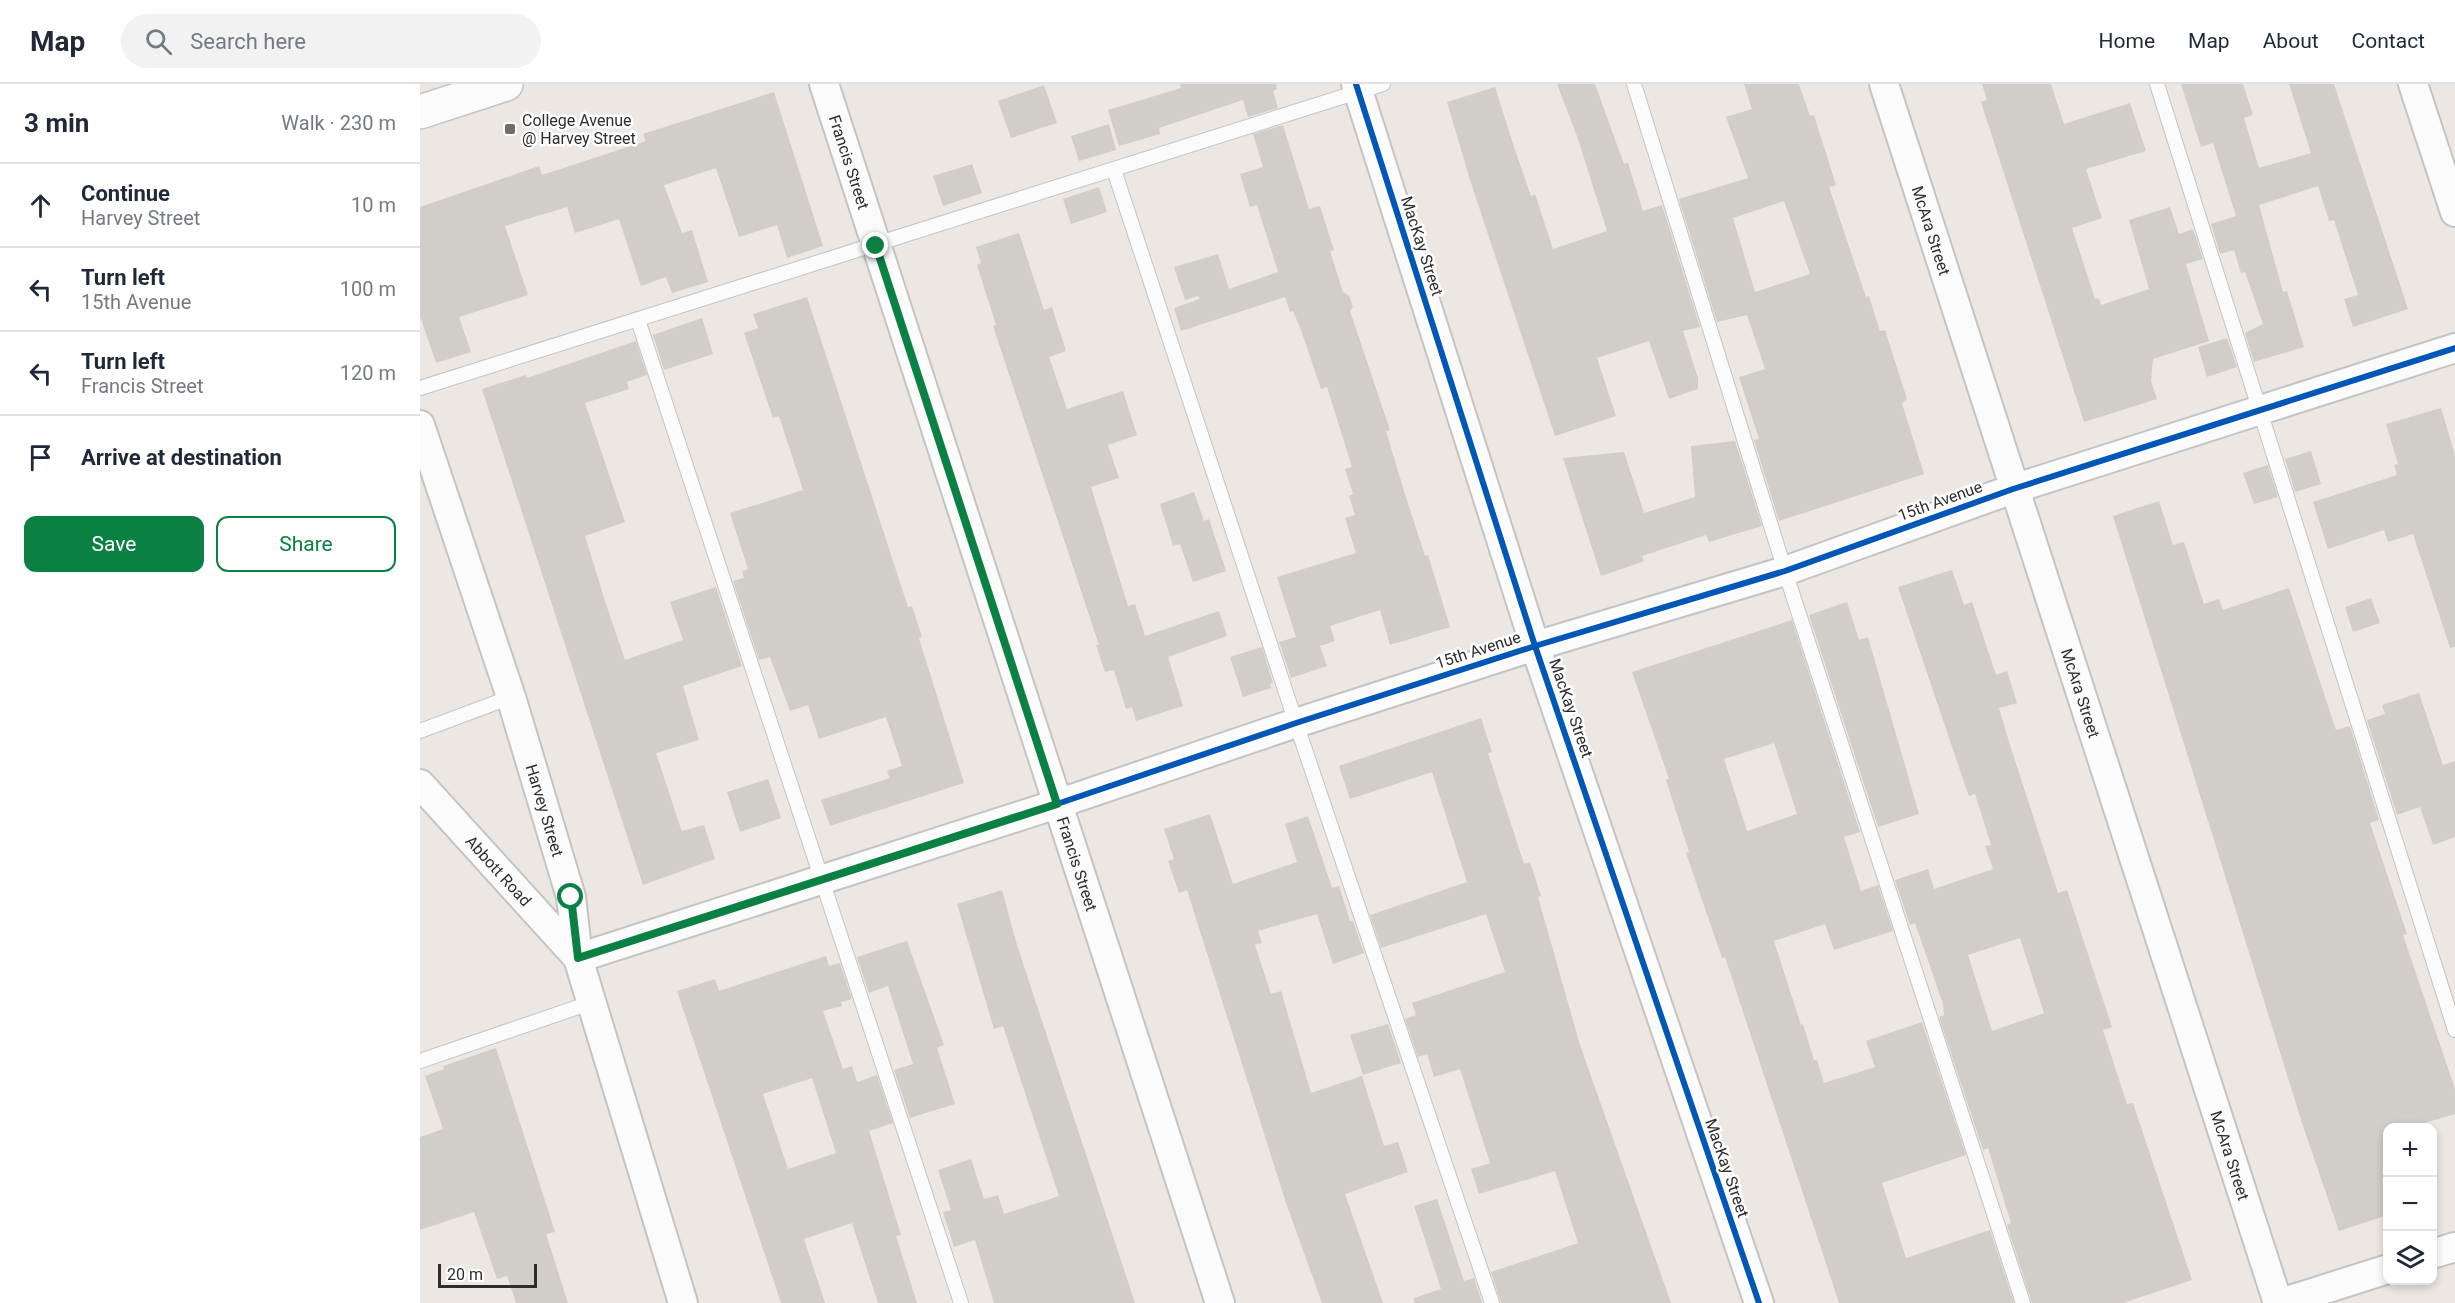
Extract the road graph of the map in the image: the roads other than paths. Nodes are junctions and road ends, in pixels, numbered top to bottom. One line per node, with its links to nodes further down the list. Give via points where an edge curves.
1 (506, 84): 8 (street)
2 (824, 84): 11 (street, Francis Street)
3 (1634, 84): 18 (lane)
4 (1884, 84): 17 (street, McAra Street)
5 (2157, 84): 15 (lane)
6 (2414, 84): 10 (street)
7 (1366, 87): 9 (lane); 19 (street, MacKay Street)
8 (420, 112)
9 (1114, 170): 11 (lane); 21 (lane)
10 (2455, 212)
11 (876, 246): 12 (lane); 24 (street, Francis Street)
12 (638, 321): 14 (lane); 25 (lane)
13 (2455, 348): 15 (street, 15th Avenue)
14 (420, 388)
15 (2261, 409): 17 (street, 15th Avenue); 28 (lane)
16 (420, 425): 20 (street, Harvey Street)
17 (2013, 489): 18 (street, 15th Avenue); 39 (street, McAra Street)
18 (1785, 571): 19 (street, 15th Avenue); 38 (lane)
19 (1535, 646): 21 (street, 15th Avenue); 37 (street, MacKay Street)
20 (510, 697): 22 (lane); 26 (street, Harvey Street, via 571,897)
21 (1296, 723): 24 (street, 15th Avenue); 36 (lane)
22 (420, 731)
23 (420, 784): 26 (street, Abbott Road)
24 (1057, 804): 25 (street, 15th Avenue); 35 (street, Francis Street)
25 (824, 879): 26 (street, 15th Avenue); 34 (lane)
26 (578, 958): 27 (street, Harvey Street)
27 (592, 1002): 29 (lane); 33 (street, Harvey Street)
28 (2455, 1030)
29 (420, 1061)
30 (2455, 1247): 31 (street)
31 (2437, 1253)
32 (2383, 1271): 39 (street)
33 (683, 1303)
34 (961, 1303)
35 (1220, 1303)
36 (1492, 1303)
37 (1759, 1303)
38 (2023, 1303)
39 (2279, 1303)

